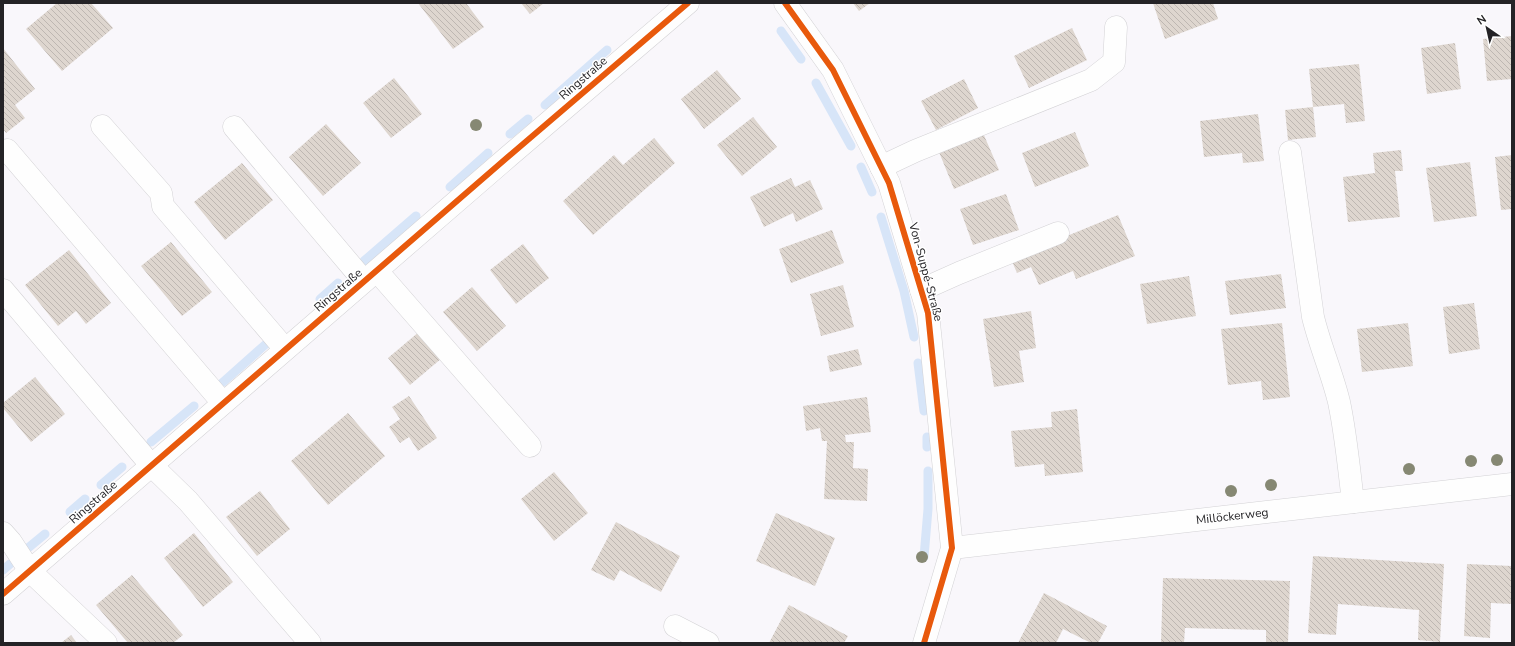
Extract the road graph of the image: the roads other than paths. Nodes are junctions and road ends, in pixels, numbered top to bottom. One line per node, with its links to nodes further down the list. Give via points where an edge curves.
1 (688, 3): 10 (street, Ringstraße)
2 (785, 3): 8 (street, Von-Suppé-Straße, via 833,70)
3 (1116, 27): 8 (street, via 1114,62 1091,80)
4 (102, 126): 13 (street, via 161,193 163,206)
5 (234, 126): 10 (street)
6 (7, 150): 14 (street)
7 (1290, 152): 18 (street, via 1313,318 1339,402)
8 (881, 167): 12 (street, Von-Suppé-Straße, via 889,183)
9 (1058, 233): 12 (street)
10 (371, 276): 13 (street, Ringstraße); 15 (street)
11 (3, 290): 16 (street)
12 (921, 290): 20 (street, Von-Suppé-Straße, via 928,313)
13 (285, 350): 14 (street, Ringstraße)
14 (223, 404): 16 (street, Ringstraße)
15 (530, 446)
16 (152, 466): 21 (street, Ringstraße); 25 (street, via 188,501)
17 (1512, 484): 18 (street, Millöckerweg)
18 (1353, 502): 20 (street, Millöckerweg)
19 (3, 534): 21 (street)
20 (952, 548): 27 (street, Von-Suppé-Straße)
21 (30, 571): 22 (street, Ringstraße); 24 (street)
22 (3, 594)
23 (675, 626): 26 (street)
24 (106, 643)
25 (310, 643)
26 (708, 643)
27 (924, 643)

